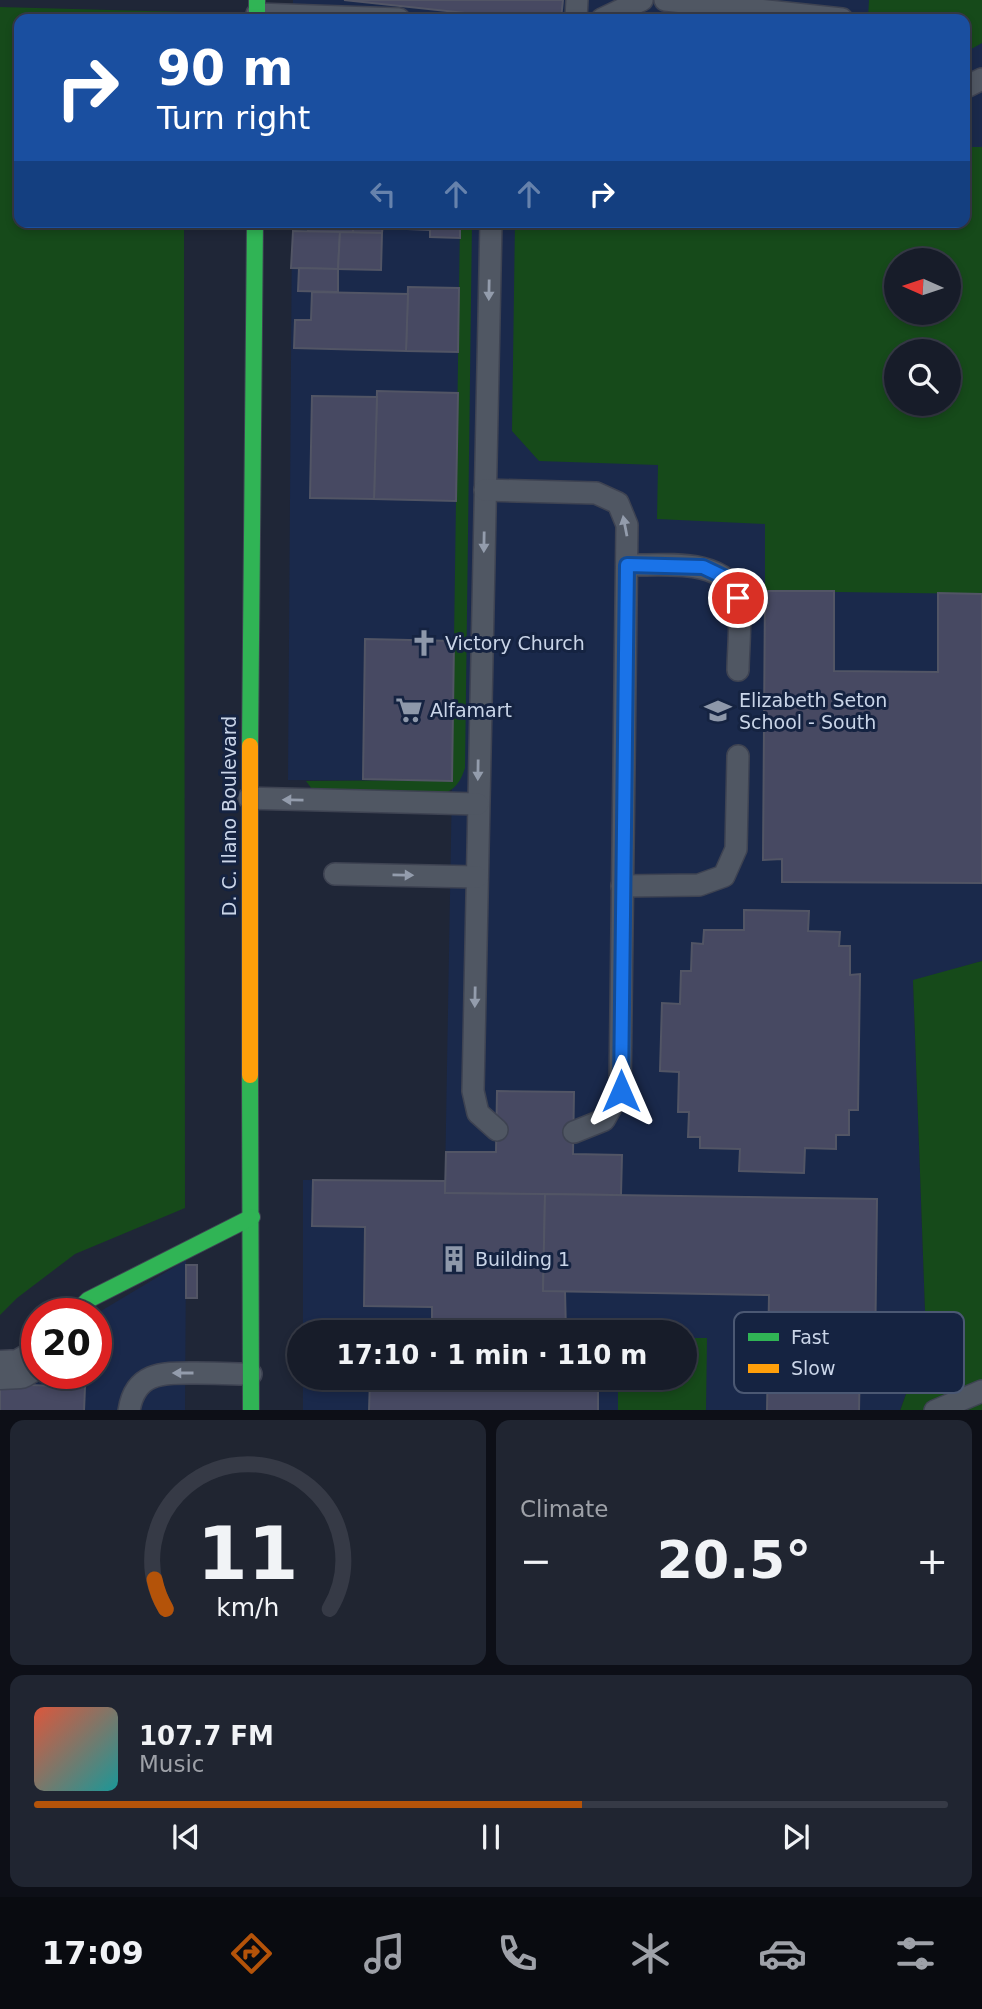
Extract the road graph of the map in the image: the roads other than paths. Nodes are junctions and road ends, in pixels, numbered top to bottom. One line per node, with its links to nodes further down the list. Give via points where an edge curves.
1 (642, 0): 5 (lane)
2 (665, 0): 6 (lane)
3 (257, 11): 4 (lane)
4 (310, 14)
5 (613, 14)
6 (795, 14)
7 (255, 228): 13 (street, D. C. Ilano Boulevard)
8 (491, 228): 9 (lane, one-way to 9)
9 (485, 490): 10 (lane, one-way to 9, via 627,525 618,503 596,493); 14 (lane, one-way to 14)
10 (627, 565): 11 (lane, via 703,567 726,578 738,598); 17 (lane)
11 (738, 670)
12 (738, 756): 17 (lane, via 736,849 724,876 699,885)
13 (249, 799): 14 (lane, one-way to 13); 20 (street, D. C. Ilano Boulevard)
14 (478, 804): 16 (lane)
15 (335, 874): 16 (lane, one-way to 16)
16 (477, 877): 18 (lane, one-way to 18, via 473,1091 478,1113)
17 (622, 886): 19 (lane, via 621,1091 604,1120)
18 (497, 1130)
19 (574, 1132)
20 (252, 1217): 21 (street); 24 (street, D. C. Ilano Boulevard)
21 (92, 1298)
22 (21, 1368): 23 (street)
23 (0, 1370)
24 (251, 1374): 26 (lane, one-way to 26, via 158,1375 139,1385); 27 (street, D. C. Ilano Boulevard)
25 (982, 1391): 28 (lane)
26 (129, 1410)
27 (251, 1410)
28 (935, 1410)

